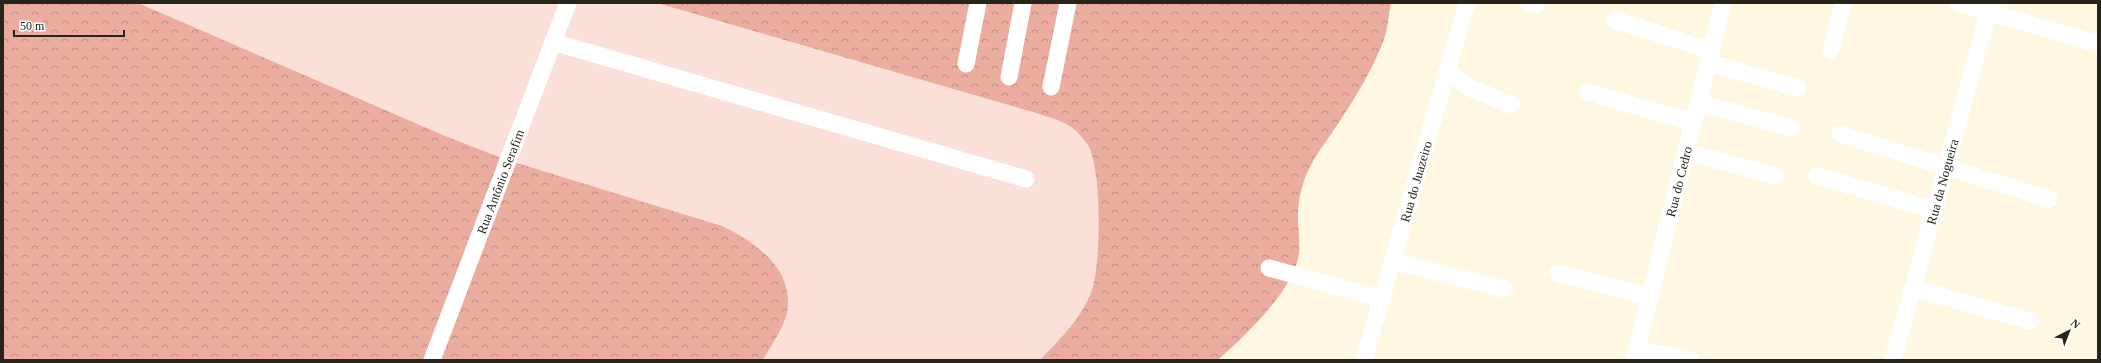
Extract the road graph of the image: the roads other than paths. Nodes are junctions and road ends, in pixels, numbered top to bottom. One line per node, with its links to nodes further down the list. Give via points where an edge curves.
1 (568, 3): 11 (street, Rua Antônio Serafim)
2 (978, 3): 15 (street)
3 (1023, 3): 17 (street)
4 (1068, 3): 18 (street)
5 (1467, 3): 16 (street, Rua do Juazeiro)
6 (1723, 3): 14 (street, Rua do Cedro)
7 (1843, 3): 13 (street)
8 (1958, 3): 9 (street)
9 (1990, 8): 12 (street); 27 (street, Rua da Nogueira)
10 (1615, 20): 14 (street)
11 (553, 42): 30 (street); 42 (street, Rua Antônio Serafim)
12 (2098, 44)
13 (1831, 50)
14 (1710, 57): 19 (street); 21 (street, Rua do Cedro)
15 (966, 64)
16 (1447, 71): 22 (street, via 1470,88); 33 (street, Rua do Juazeiro)
17 (1009, 77)
18 (1051, 87)
19 (1798, 88)
20 (1588, 92): 23 (street)
21 (1698, 103): 23 (street, Rua do Cedro); 24 (street)
22 (1512, 105)
23 (1694, 123): 26 (street, Rua do Cedro)
24 (1792, 128)
25 (1840, 134): 27 (street)
26 (1686, 152): 28 (street); 38 (street, Rua do Cedro)
27 (1946, 167): 31 (street); 32 (street, Rua da Nogueira)
28 (1776, 176)
29 (1817, 176): 32 (street)
30 (1026, 179)
31 (2049, 199)
32 (1934, 210): 36 (street, Rua da Nogueira)
33 (1392, 261): 37 (street); 39 (street, Rua do Juazeiro)
34 (1269, 268): 39 (street)
35 (1558, 273): 38 (street)
36 (1912, 288): 40 (street); 45 (street, Rua da Nogueira)
37 (1504, 289)
38 (1650, 297): 41 (street, Rua do Cedro)
39 (1382, 299): 43 (street, Rua do Juazeiro)
40 (2030, 321)
41 (1635, 355): 44 (street)
42 (432, 360)
43 (1364, 360)
44 (1691, 360)
45 (1893, 360)

